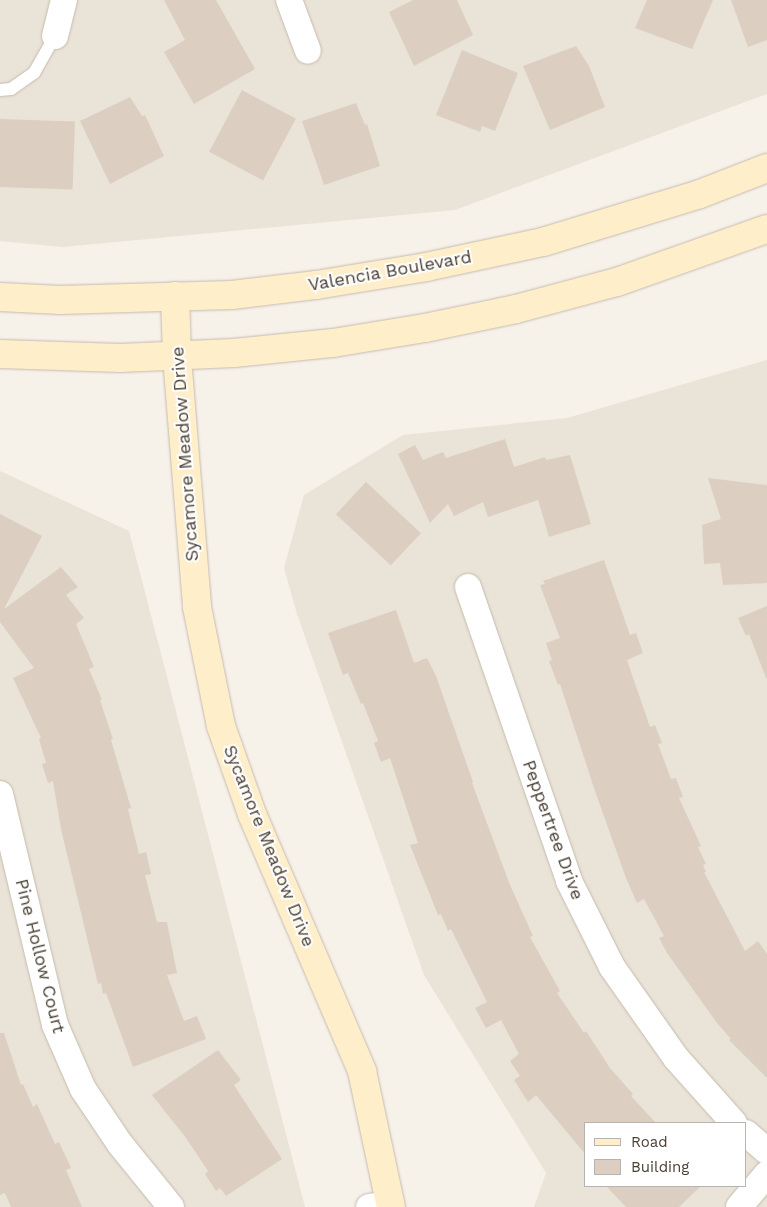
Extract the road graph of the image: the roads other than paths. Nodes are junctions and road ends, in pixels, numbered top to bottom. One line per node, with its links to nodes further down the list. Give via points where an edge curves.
1 (64, 0): 3 (street)
2 (290, 0): 4 (street)
3 (55, 36): 5 (lane, via 34,73 11,89)
4 (308, 51)
5 (0, 90)
6 (767, 168): 8 (street, Valencia Boulevard, via 700,194 543,242 316,286 232,295)
7 (767, 229): 11 (street, via 616,282 506,311 333,343)
8 (175, 296): 9 (street, Valencia Boulevard, via 60,300); 11 (street, Sycamore Meadow Drive)
9 (0, 297)
10 (0, 354): 11 (street)
11 (177, 357): 18 (street, Sycamore Meadow Drive, via 197,607 221,726 252,814 362,1071)
12 (468, 587): 14 (street, Peppertree Drive, via 569,882 612,967 676,1058)
13 (0, 794): 19 (street, Pine Hollow Court, via 55,1025 83,1090 120,1144)
14 (733, 1122)
15 (747, 1134): 16 (street)
16 (767, 1151)
17 (767, 1174): 20 (street)
18 (384, 1206)
19 (171, 1207)
20 (739, 1207)

